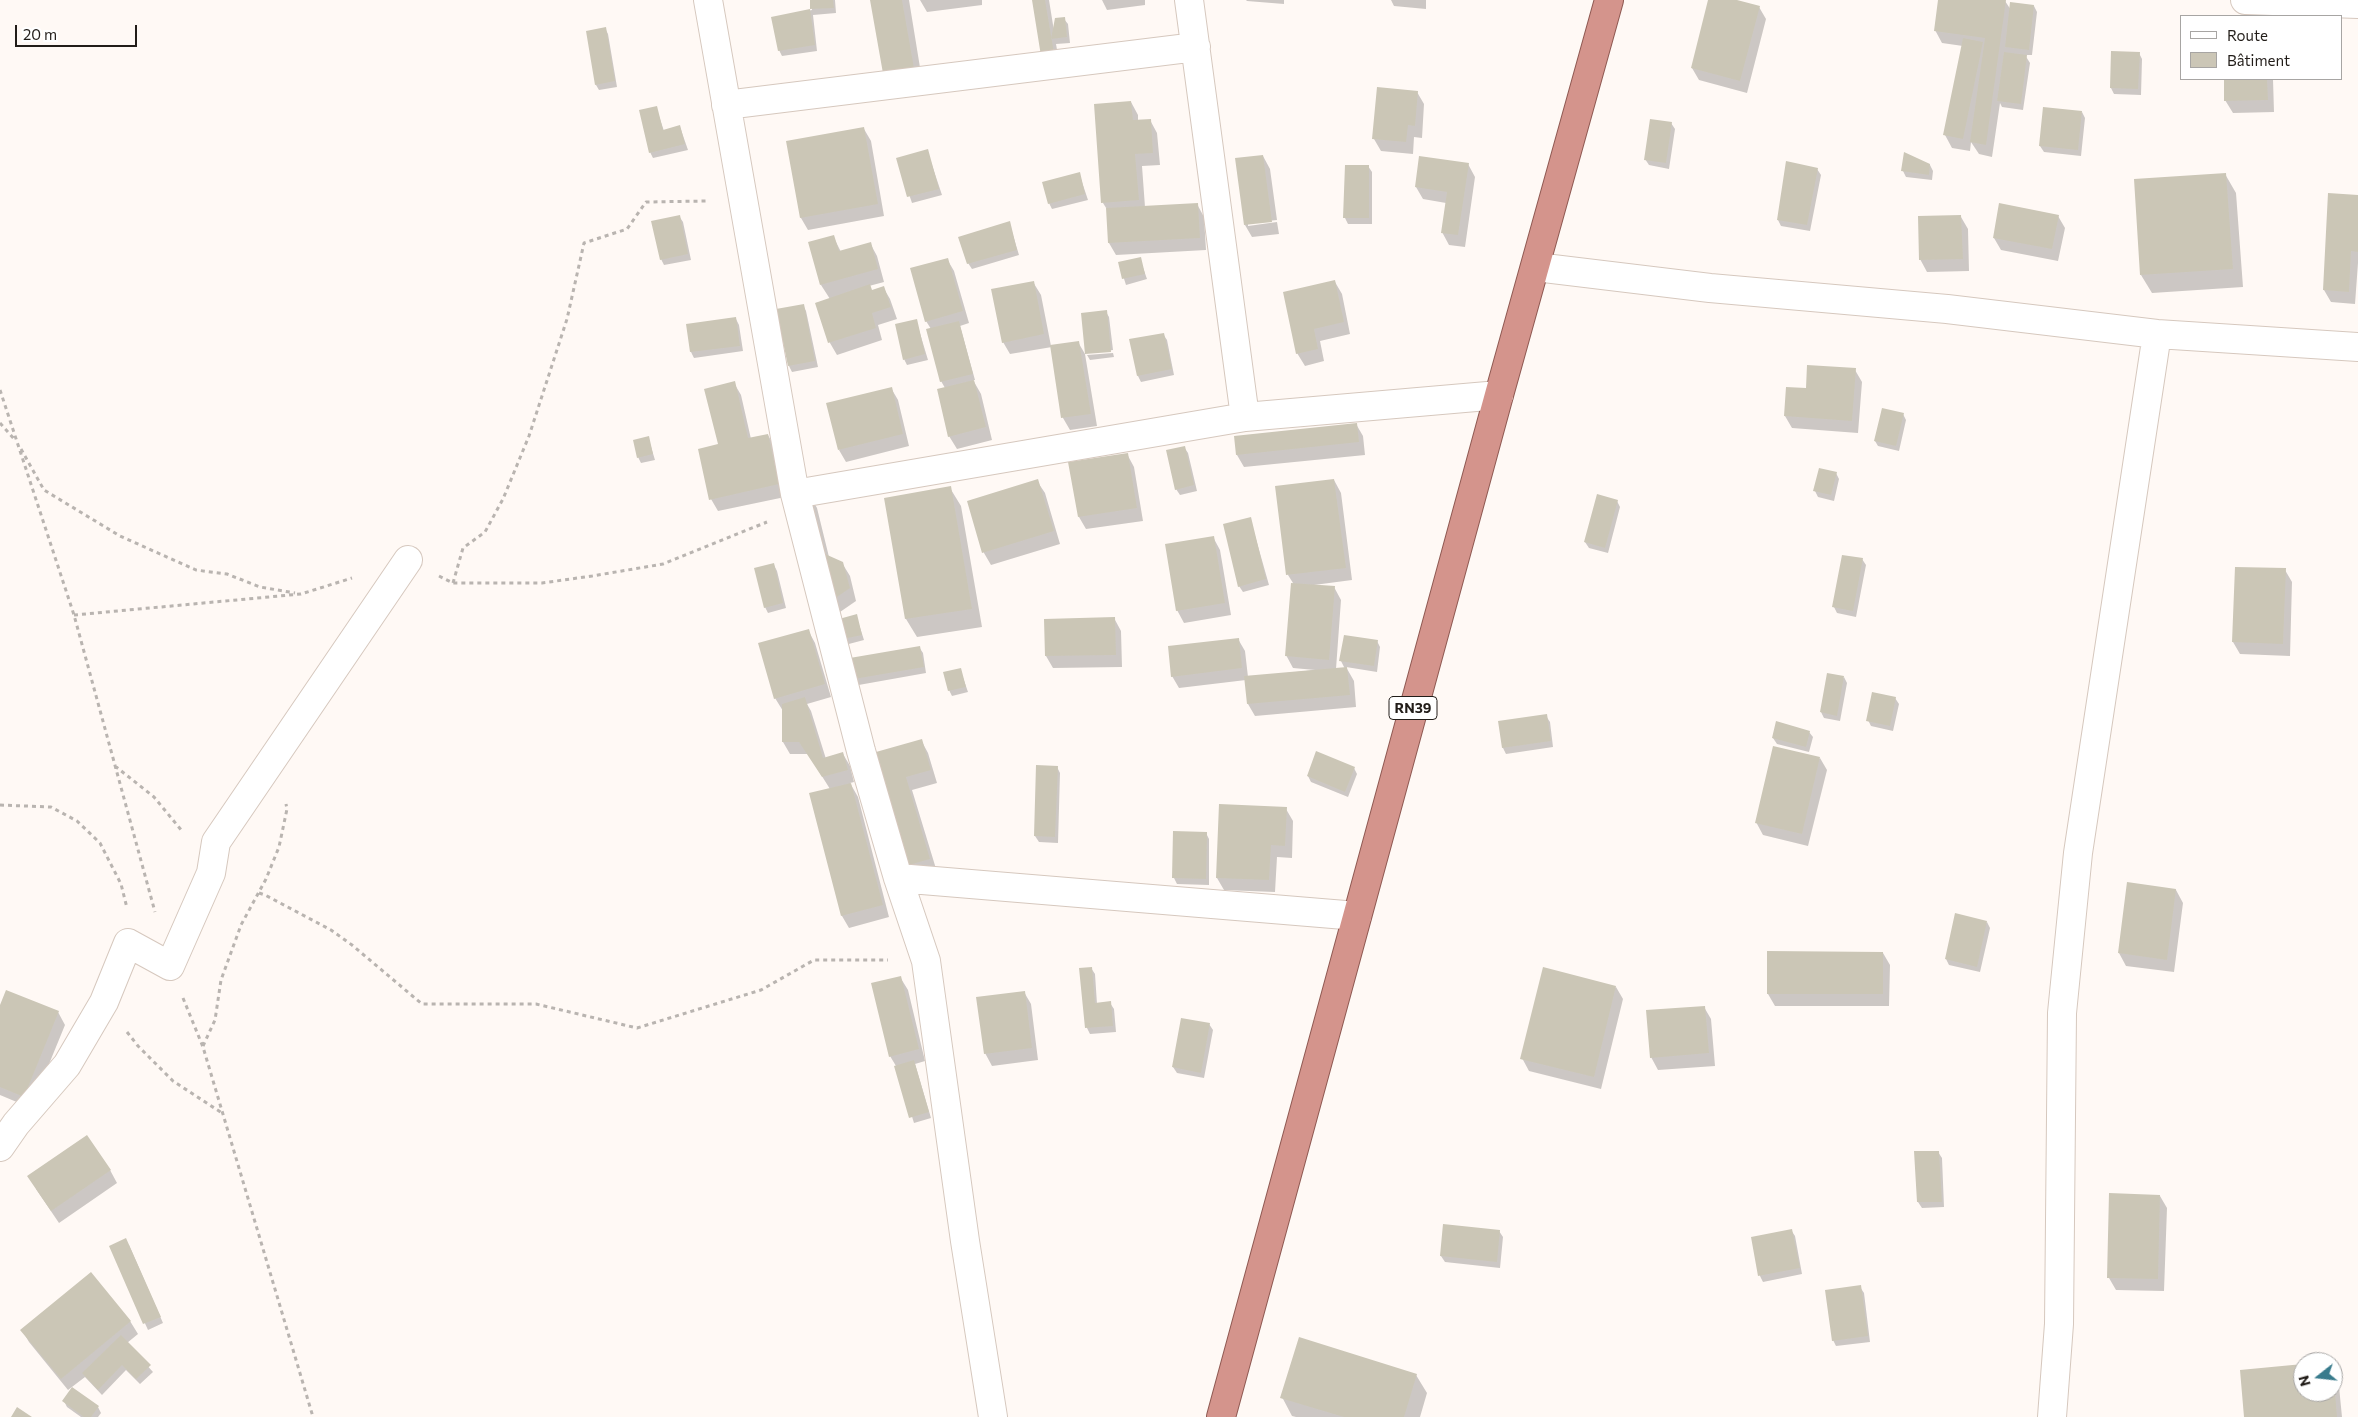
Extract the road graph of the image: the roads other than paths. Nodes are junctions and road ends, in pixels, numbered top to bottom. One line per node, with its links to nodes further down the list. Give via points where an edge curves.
1 (708, 0): 7 (street)
2 (1189, 0): 6 (street)
3 (1609, 0): 8 (highway, RN39)
4 (2245, 0): 5 (street)
5 (2358, 4)
6 (1196, 48): 7 (street); 12 (street)
7 (726, 105): 13 (street)
8 (1536, 267): 9 (street); 11 (highway, RN39)
9 (2157, 334): 10 (street); 20 (street, via 2078,853 2062,1013 2059,1324)
10 (2358, 347)
11 (1498, 395): 12 (street); 16 (highway, RN39)
12 (1245, 417): 13 (street)
13 (795, 494): 15 (street, via 861,752)
14 (408, 560): 17 (street, via 216,842 211,874 170,966 128,943 104,1002 67,1065)
15 (898, 878): 16 (street); 18 (street, via 926,961)
16 (1356, 916): 19 (highway, RN39)
17 (0, 1147)
18 (992, 1417)
19 (1221, 1417)
20 (2052, 1417)

